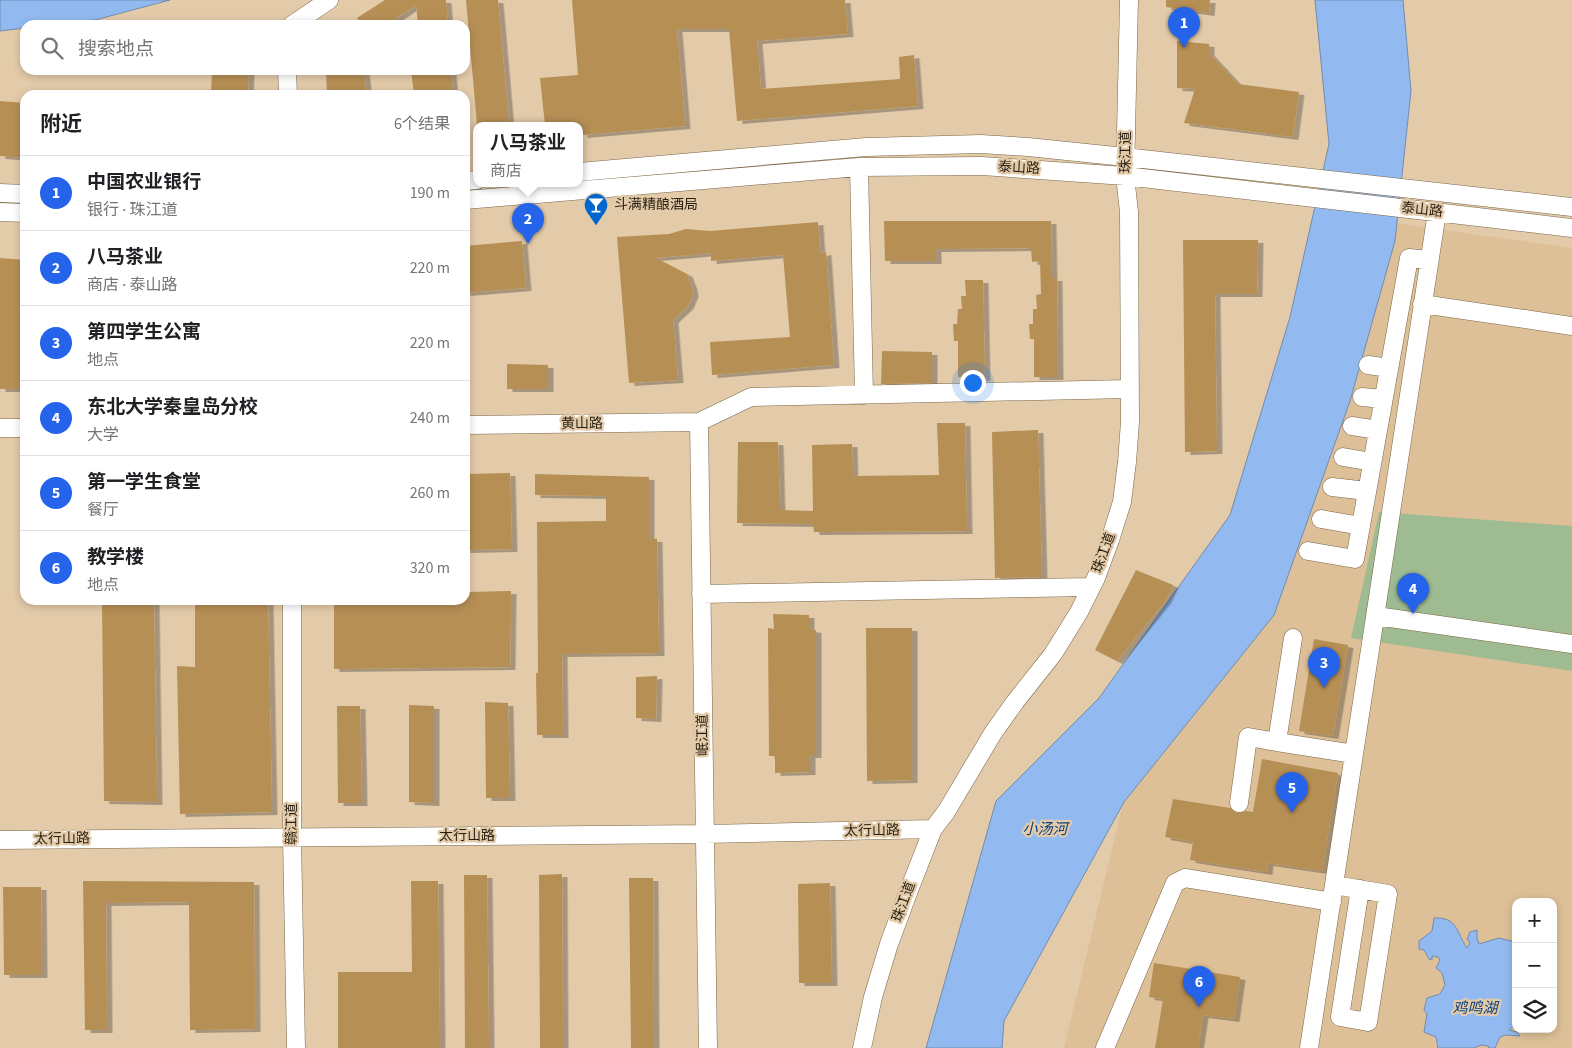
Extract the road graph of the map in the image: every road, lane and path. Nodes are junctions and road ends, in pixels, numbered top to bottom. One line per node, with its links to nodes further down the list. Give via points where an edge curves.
1 (329, 0): 3 (street)
2 (1129, 0): 6 (street, 珠江道)
3 (299, 20)
4 (287, 75): 5 (street)
5 (288, 90)
6 (1125, 157): 8 (street, via 962,144 866,147); 9 (street, 珠江道); 13 (street)
7 (860, 167): 9 (street, 泰山路, via 982,166); 12 (street, 泰山路); 24 (street)
8 (583, 172)
9 (1125, 176): 15 (street, 泰山路); 23 (street, 珠江道, via 1129,212)
10 (0, 193): 11 (street)
11 (20, 194)
12 (470, 200)
13 (1572, 207)
14 (0, 212): 16 (street)
15 (1437, 212): 17 (street, 泰山路); 18 (street)
16 (20, 213)
17 (1572, 228)
18 (1429, 260): 19 (street); 22 (street, via 1408,258)
19 (1422, 304): 20 (street); 43 (street)
20 (1572, 326)
21 (1368, 365): 22 (street)
22 (1389, 368): 26 (street)
23 (1129, 389): 24 (street); 40 (street, 珠江道, via 1127,462 1122,502)
24 (864, 395): 27 (street, via 751,397)
25 (1362, 397): 26 (street)
26 (1383, 399): 32 (street)
27 (699, 422): 28 (street, 黄山路); 41 (street, 岷江道)
28 (470, 425)
29 (1352, 426): 32 (street)
30 (0, 428): 31 (street)
31 (20, 428)
32 (1378, 430): 34 (street)
33 (1344, 457): 34 (street)
34 (1372, 462): 36 (street)
35 (1332, 487): 36 (street)
36 (1367, 492): 38 (street)
37 (1321, 519): 38 (street)
38 (1360, 526): 39 (street, via 1354,559)
39 (1308, 551)
40 (1091, 587): 41 (street); 49 (street, 珠江道, via 1053,654 993,733)
41 (701, 594): 50 (street, 岷江道)
42 (292, 605): 51 (street, 赣江道)
43 (1376, 616): 45 (street); 47 (street)
44 (1293, 638): 46 (street)
45 (1572, 644)
46 (1277, 742): 47 (street); 48 (street, via 1248,737)
47 (1354, 754): 54 (street)
48 (1238, 803)
49 (933, 829): 50 (street, 太行山路); 57 (street, 珠江道, via 889,944)
50 (705, 834): 51 (street, 太行山路); 56 (street, 岷江道)
51 (292, 837): 52 (street, 太行山路); 55 (street, 赣江道)
52 (0, 840)
53 (1360, 890): 53 (street, via 1388,894 1368,1022 1340,1017); 54 (street)
54 (1333, 894): 58 (street, via 1185,878 1175,883); 59 (street)
55 (296, 1048)
56 (708, 1048)
57 (862, 1048)
58 (1106, 1048)
59 (1309, 1048)

